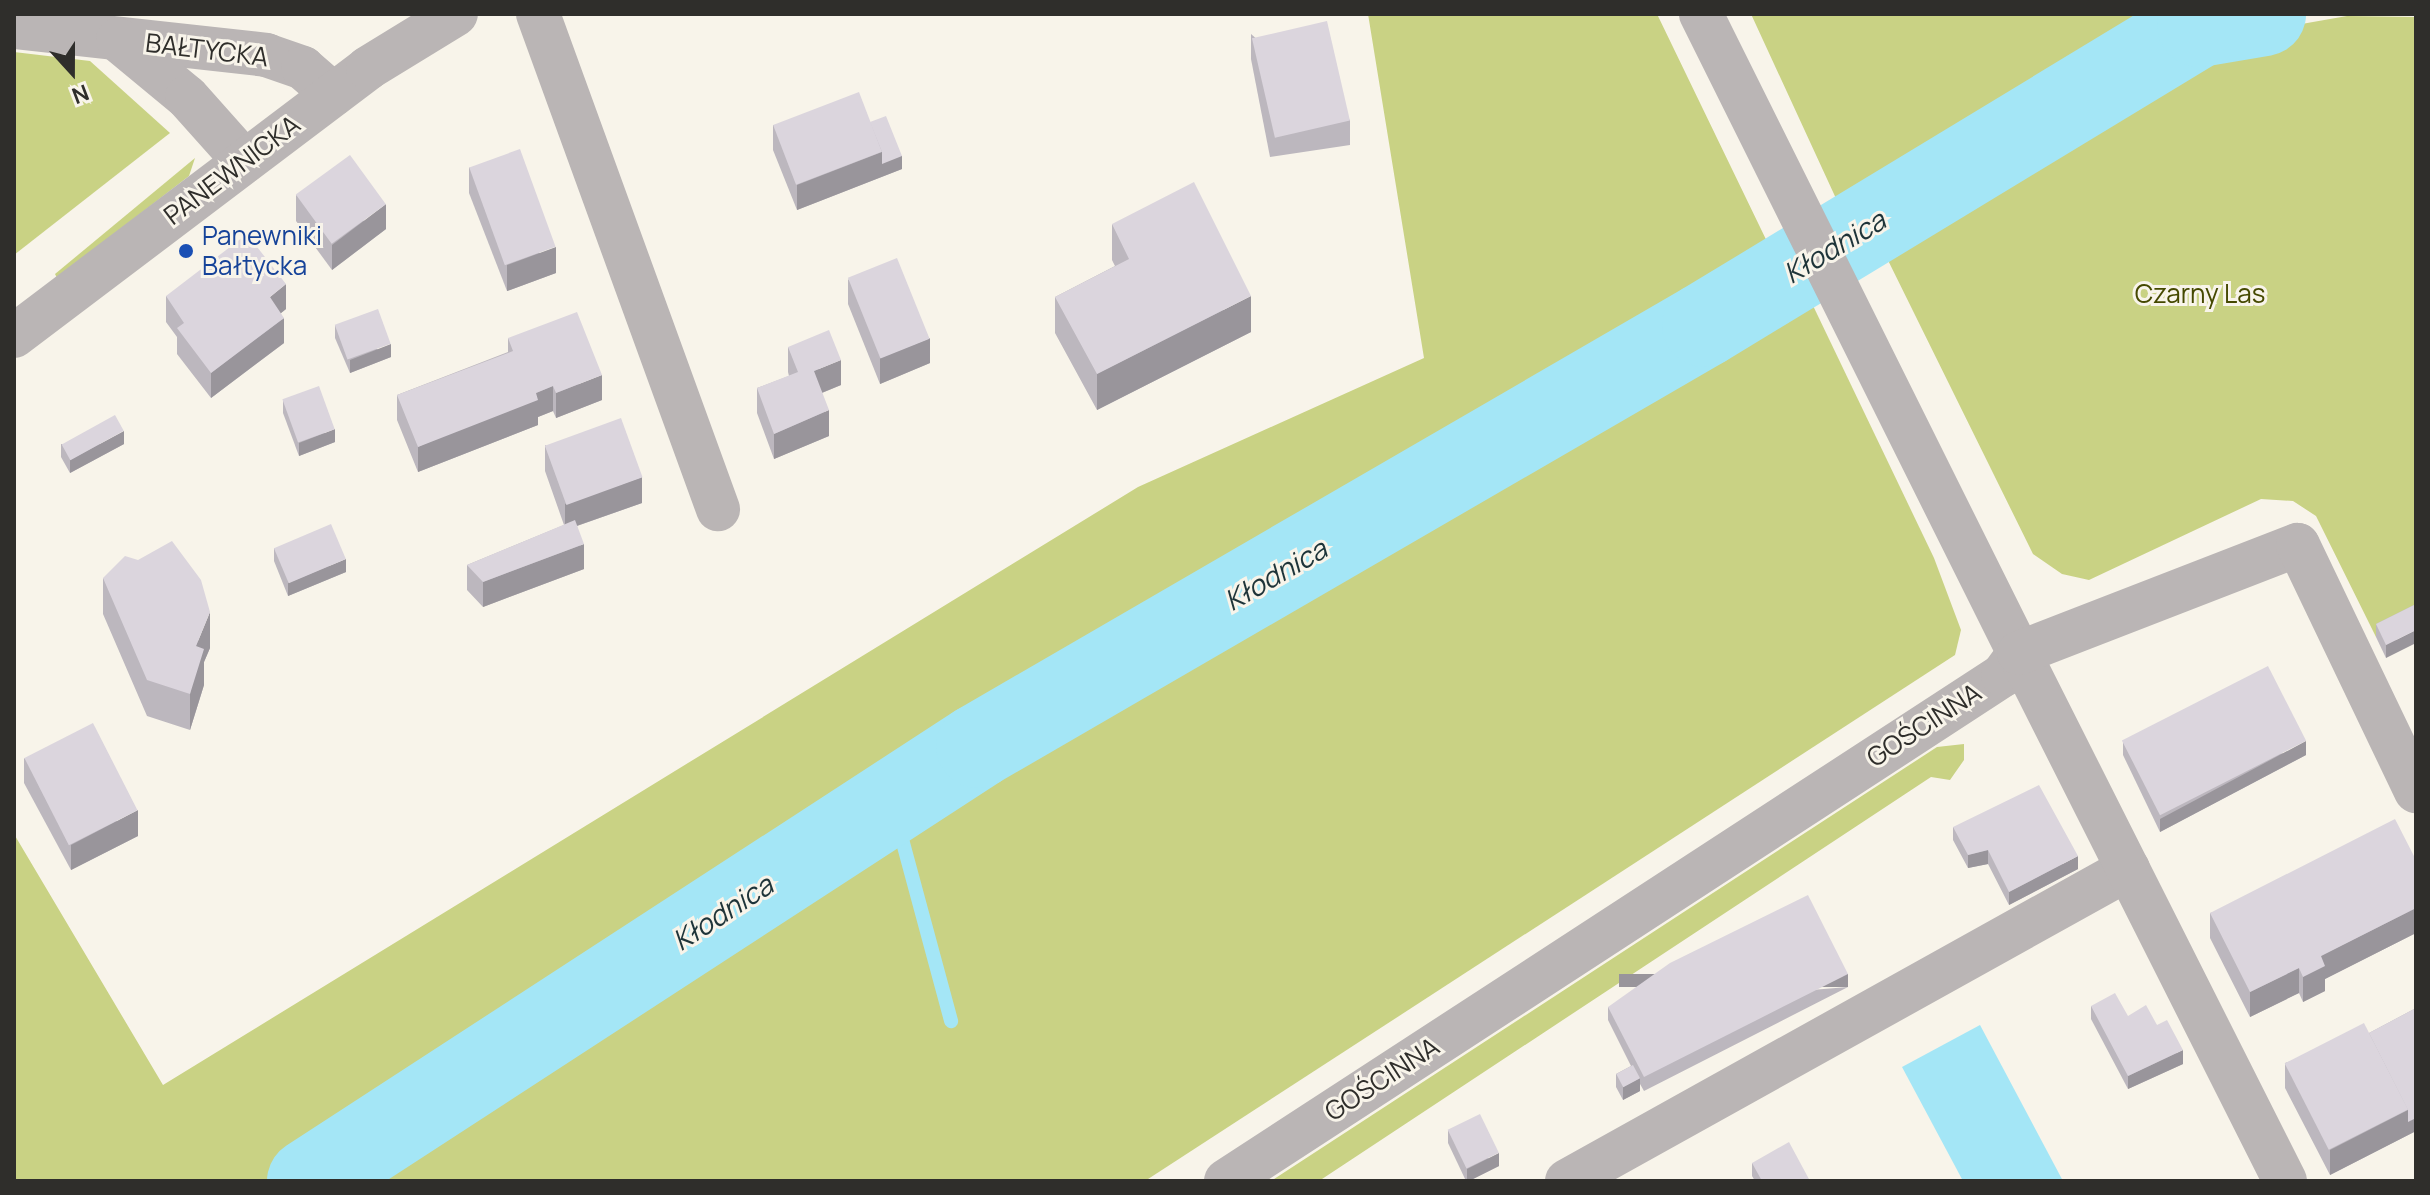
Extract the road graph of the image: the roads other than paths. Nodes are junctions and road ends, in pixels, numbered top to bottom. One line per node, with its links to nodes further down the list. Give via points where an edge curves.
1 (456, 14): 6 (street, PANEWNICKA)
2 (538, 14): 9 (street)
3 (1701, 14): 10 (street)
4 (14, 27): 5 (street, BAŁTYCKA)
5 (118, 40): 6 (street, BAŁTYCKA, via 286,60); 7 (street, BAŁTYCKA, via 187,97)
6 (333, 94): 7 (street, PANEWNICKA)
7 (244, 161): 8 (street, PANEWNICKA)
8 (14, 336)
9 (718, 509)
10 (2019, 653): 11 (street, via 2298,545); 12 (street); 13 (street, GOŚCINNA, via 2003,675)
11 (2416, 791)
12 (2128, 869): 14 (street); 15 (street)
13 (1226, 1181)
14 (1567, 1181)
15 (2285, 1181)

